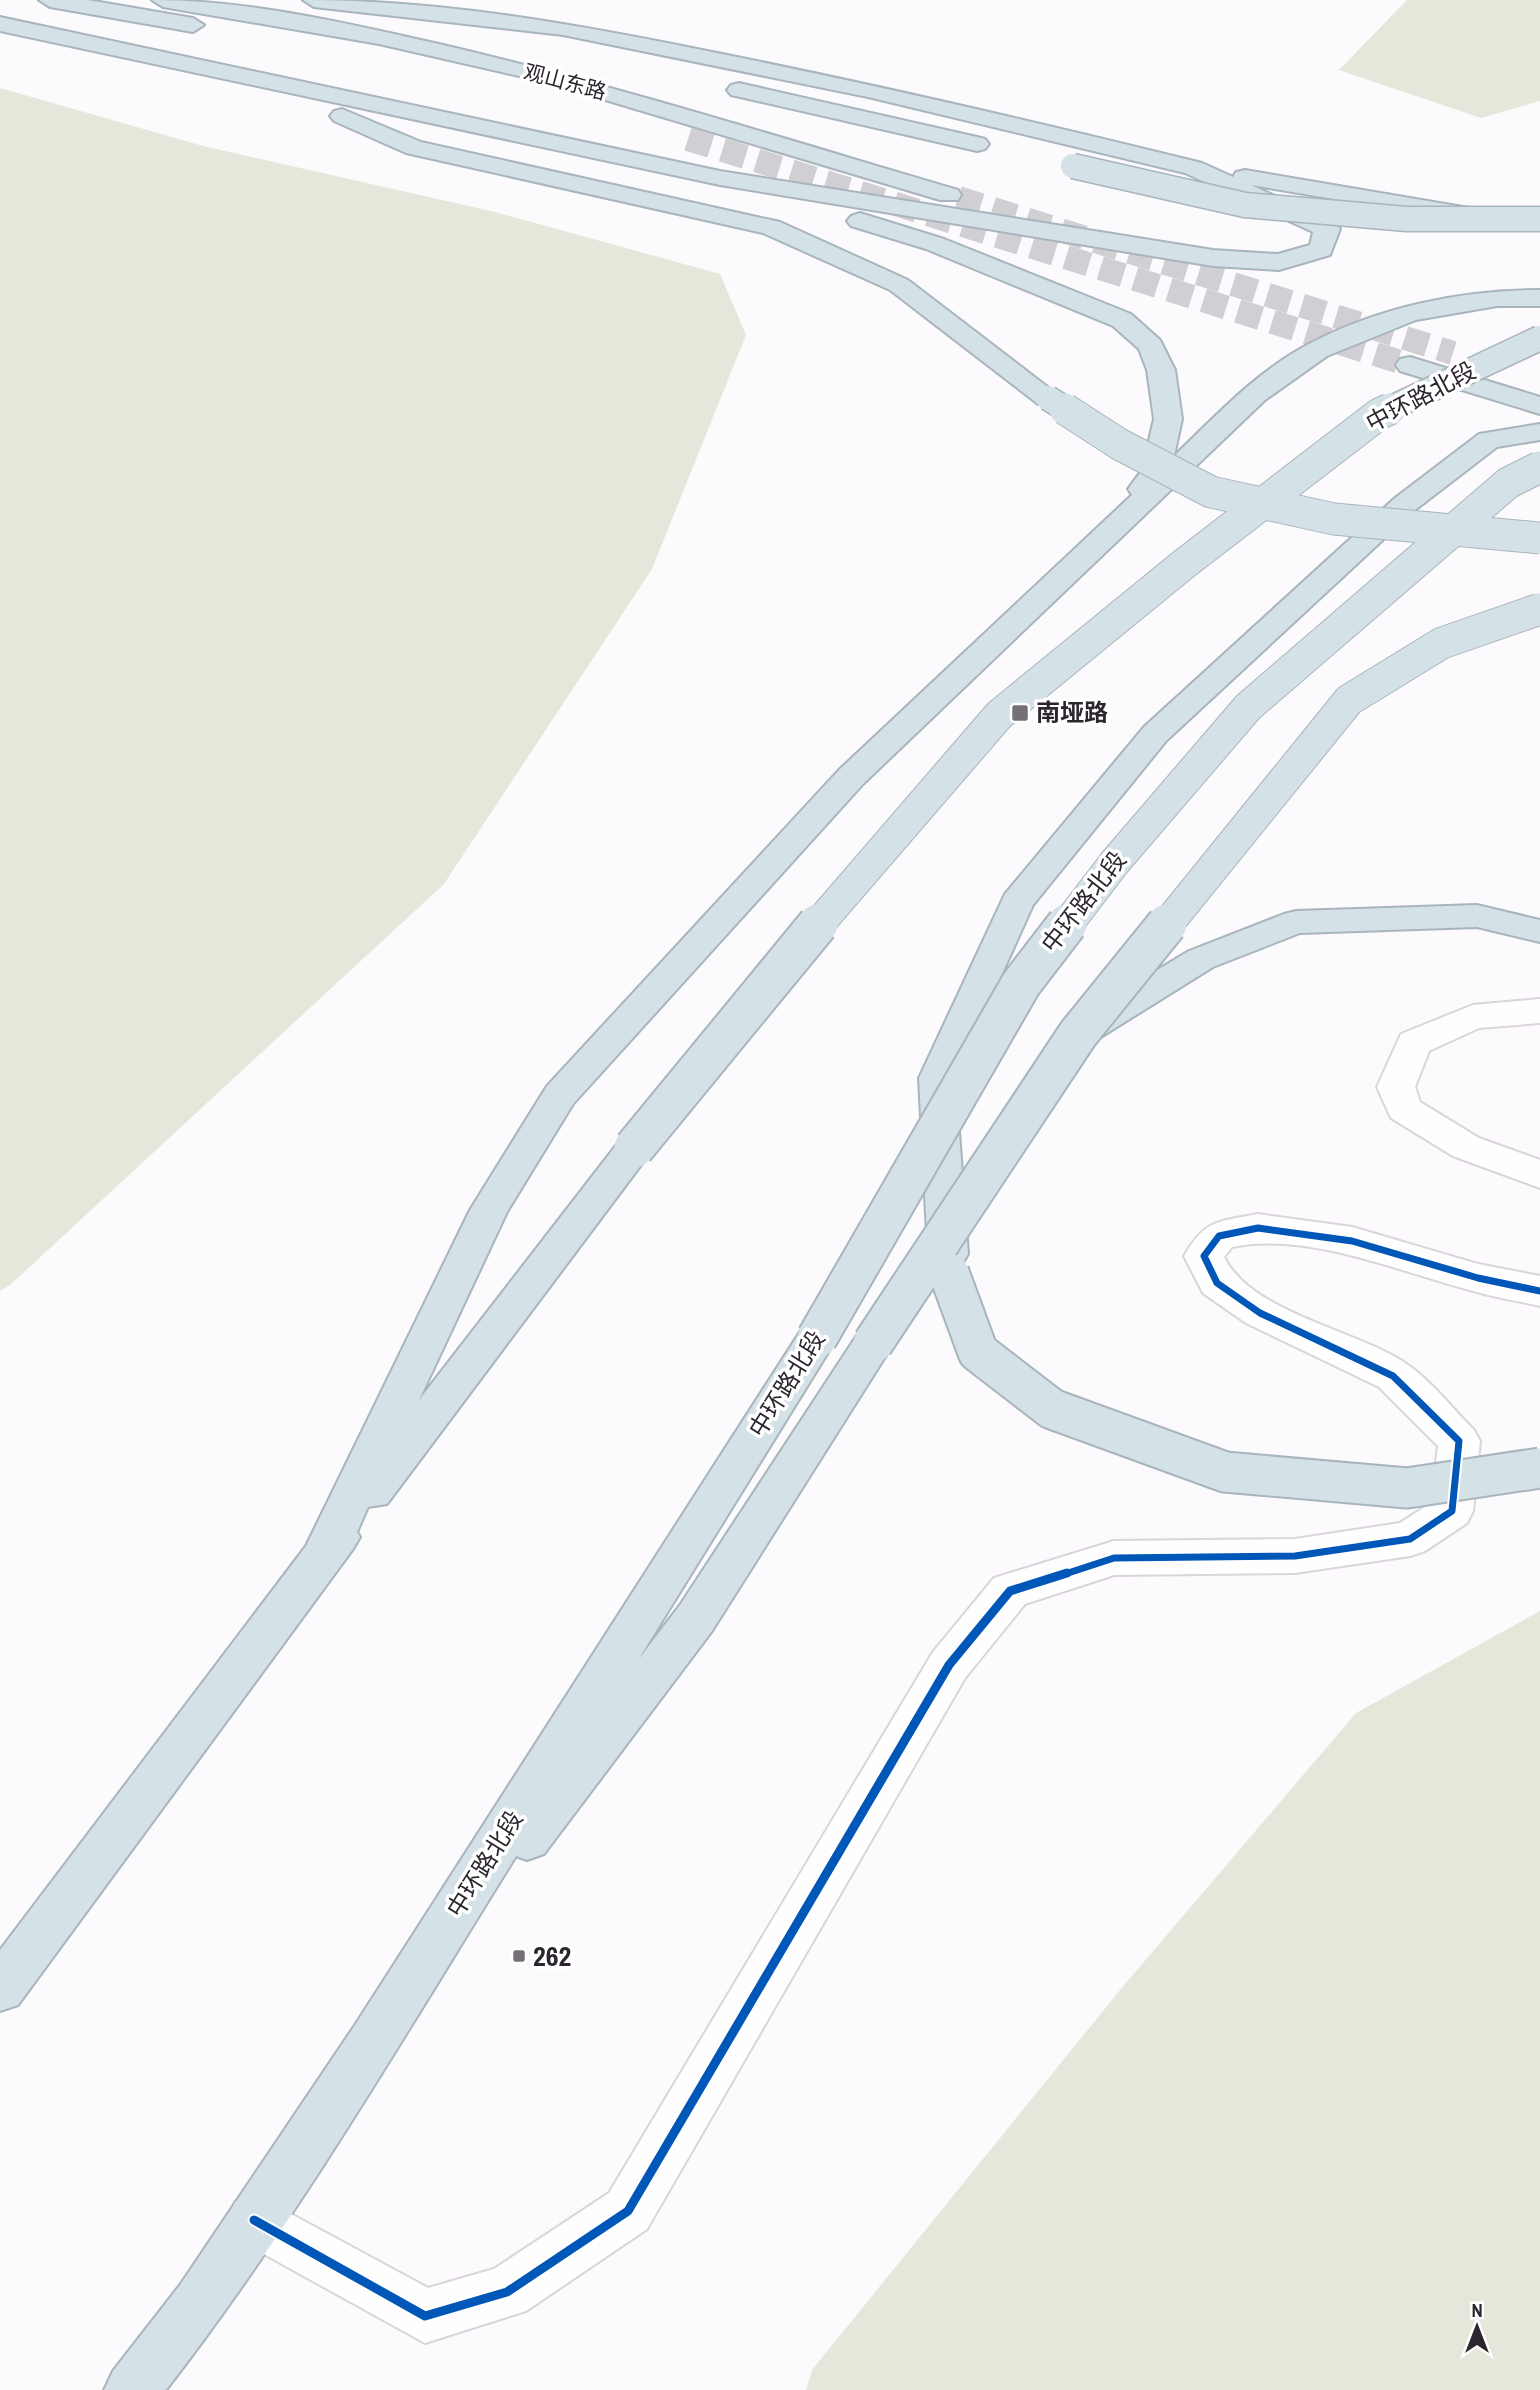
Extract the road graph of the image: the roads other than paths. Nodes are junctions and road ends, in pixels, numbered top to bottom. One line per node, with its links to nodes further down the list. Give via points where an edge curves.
1 (50, 0): 7 (highway, 观山东路, via 353,54 526,93)
2 (163, 0): 12 (highway, 观山东路, via 379,37 551,78)
3 (314, 0): 5 (highway)
4 (0, 24): 6 (highway)
5 (563, 28): 8 (highway, via 615,53 740,90); 10 (highway, via 868,90)
6 (267, 82): 11 (highway); 24 (highway, bridge, via 414,148 771,227 899,285 1048,398 1119,444 1211,492 1334,519)
7 (688, 139)
8 (993, 148)
9 (1046, 160): 13 (highway, bridge, via 1245,205 1407,219)
10 (1193, 168): 11 (highway, via 1326,229 1321,250 1279,262 1213,258); 14 (highway)
11 (720, 178): 23 (highway, via 935,244 1122,320 1151,345 1161,370 1168,419 1156,471)
12 (958, 198)
13 (1540, 219)
14 (1540, 228)
15 (1540, 298): 23 (highway, via 1497,298 1410,313 1318,350 1255,394)
16 (1540, 338): 32 (highway, 中环路北段, bridge, via 1379,414 999,715 765,986 634,1148)
17 (1453, 353): 19 (highway)
18 (1410, 365): 20 (highway)
19 (1540, 380)
20 (1540, 406)
21 (1540, 432): 31 (highway, bridge, via 1489,440 1405,504 1155,734 1017,902 937,1078 949,1273 978,1352 1052,1409 1225,1472 1407,1488)
22 (1540, 467): 34 (highway, 中环路北段, bridge, via 1507,483 1248,707 1115,862 1021,984 817,1338)
23 (1114, 526): 32 (highway, via 851,777 560,1095 489,1210)
24 (1540, 538)
25 (1540, 609): 28 (highway, bridge, via 1442,643 1349,700)
26 (1540, 931): 28 (highway, via 1476,916 1296,922 1201,959)
27 (1540, 1011): 29 (street, via 1473,1017 1414,1043 1396,1087 1404,1109 1466,1147)
28 (1078, 1034): 34 (highway, bridge, via 696,1618)
29 (1540, 1175)
30 (1540, 1291): 35 (street, via 1352,1241 1258,1228 1219,1236 1204,1256 1217,1283 1260,1313 1394,1376 1459,1441 1452,1511 1410,1539 1295,1556 1114,1558 1010,1591 949,1665 628,2211 507,2292 425,2316)
31 (1540, 1468)
32 (323, 1557): 33 (highway, 中环路北段)
33 (0, 1989)
34 (373, 2041): 35 (highway, 中环路北段)
35 (254, 2220): 36 (highway, 中环路北段)
36 (199, 2304): 37 (highway, 中环路北段); 38 (street)
37 (132, 2390)
38 (163, 2390)

